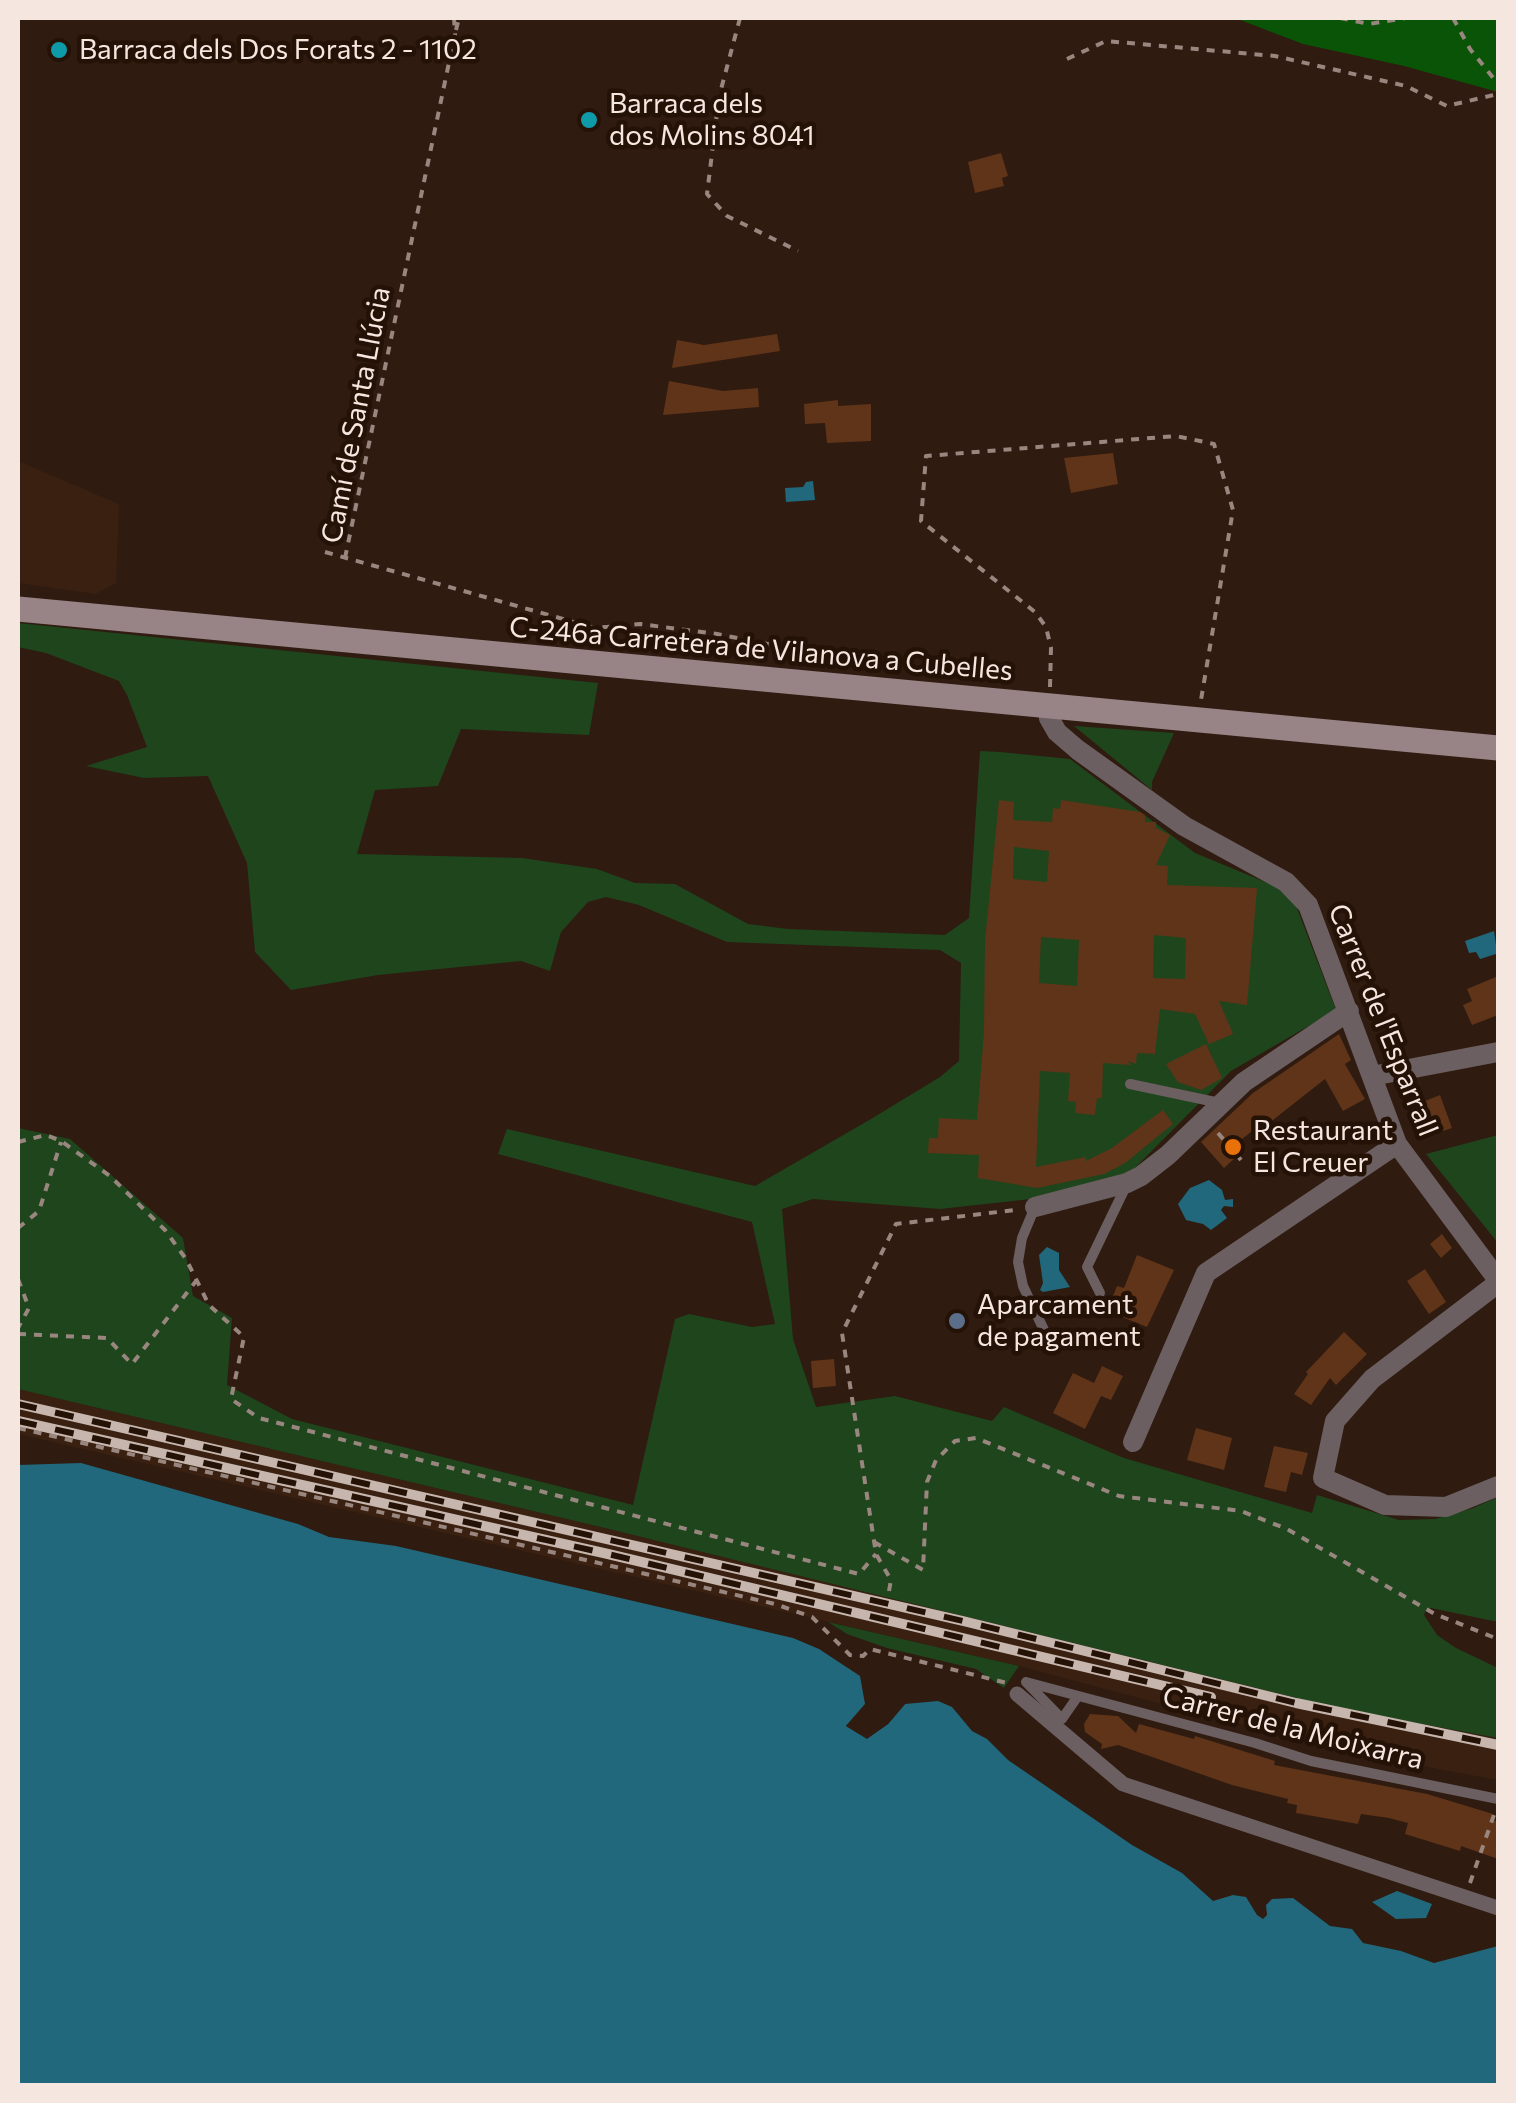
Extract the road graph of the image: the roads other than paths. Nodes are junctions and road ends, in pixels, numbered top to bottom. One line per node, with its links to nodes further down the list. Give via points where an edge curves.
1 (18, 609): 2 (main road, C-246a Carretera de Vilanova a Cubelles)
2 (1048, 706): 3 (main road, C-246a Carretera de Vilanova a Cubelles); 4 (street, Carrer de l'Esparrall, via 1057,732 1078,750 1184,826 1298,892 1319,928)
3 (1498, 748)
4 (1349, 1011): 6 (street, Carrer de l'Esparrall); 8 (street)
5 (1498, 1052): 6 (street)
6 (1372, 1076): 9 (street, Carrer de l'Esparrall)
7 (1130, 1084): 8 (lane)
8 (1221, 1104): 10 (street)
9 (1398, 1144): 12 (street, Carrer de l'Esparrall); 15 (street, via 1206,1273)
10 (1127, 1184): 11 (street); 13 (lane, via 1086,1266)
11 (1034, 1206): 14 (lane, via 1018,1262)
12 (1498, 1281): 16 (street, via 1372,1379 1335,1421 1323,1478 1385,1505 1446,1507)
13 (1100, 1293)
14 (1044, 1330)
15 (1134, 1442)
16 (1498, 1486)
17 (1022, 1688): 18 (lane, Carrer de la Moixarra); 18 (lane, Carrer de la Moixarra, via 1062,1719); 20 (street, via 1123,1784)
18 (1078, 1696): 19 (lane, Carrer de la Moixarra, via 1311,1761)
19 (1498, 1799)
20 (1498, 1908)

